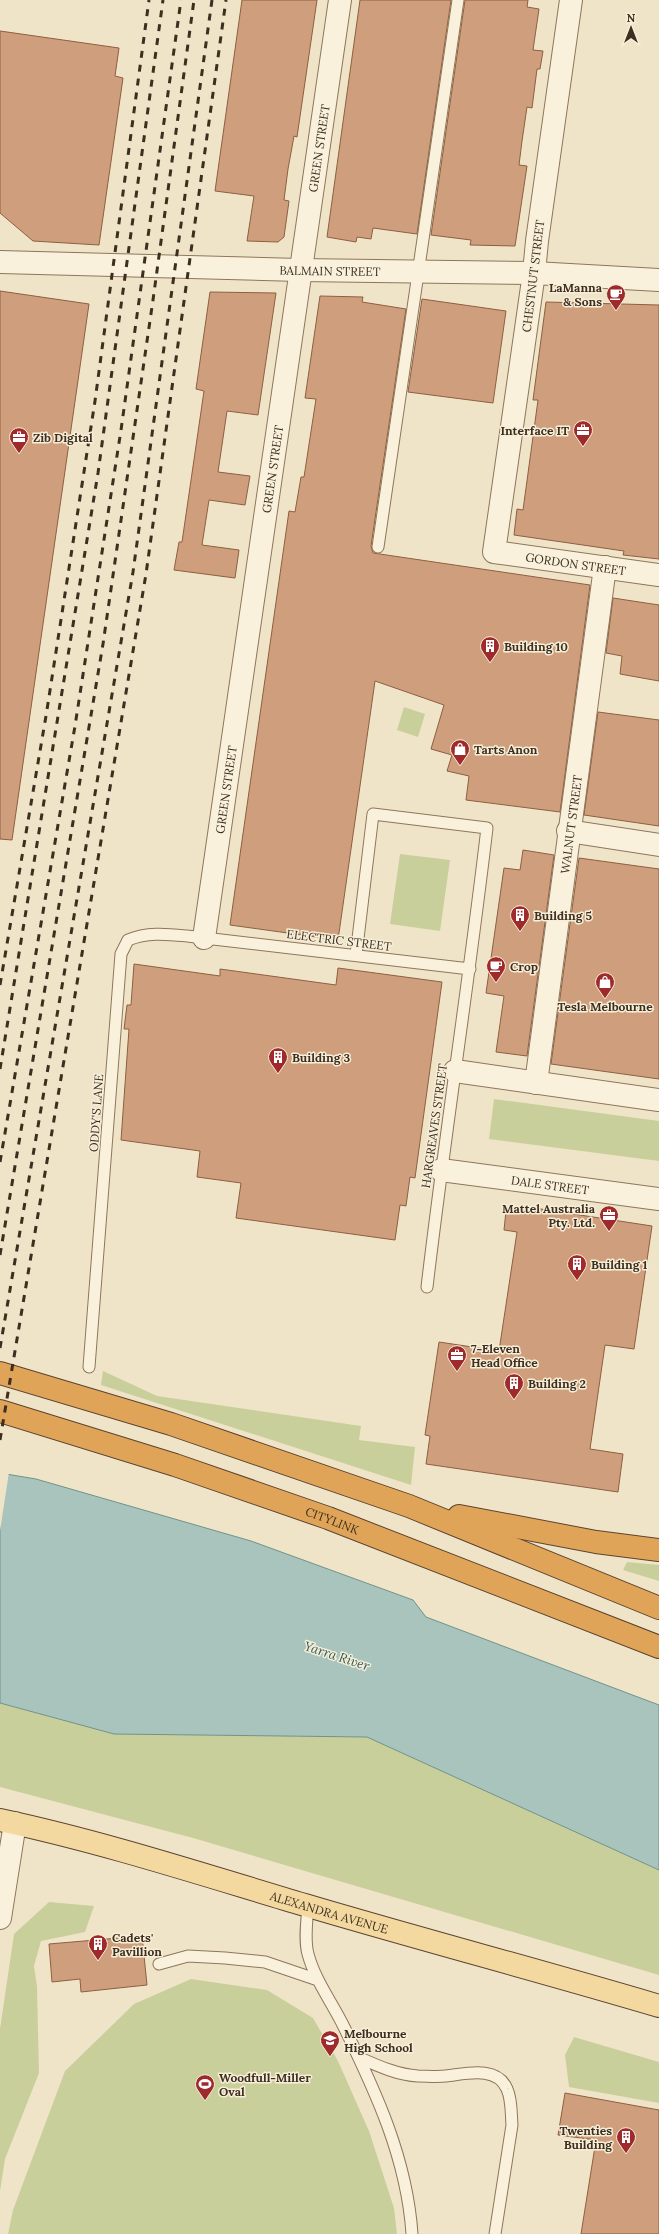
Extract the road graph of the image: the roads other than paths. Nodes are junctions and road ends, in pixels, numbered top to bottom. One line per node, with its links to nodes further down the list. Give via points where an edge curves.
1 (340, 0): 5 (street, GREEN STREET)
2 (458, 0): 6 (lane)
3 (570, 0): 7 (street, CHESTNUT STREET)
4 (0, 262): 5 (street, BALMAIN STREET)
5 (299, 270): 6 (street, BALMAIN STREET); 15 (street, GREEN STREET)
6 (418, 271): 7 (street, BALMAIN STREET); 9 (lane)
7 (534, 273): 8 (street, BALMAIN STREET); 10 (street, CHESTNUT STREET)
8 (659, 280)
9 (378, 547)
10 (494, 552): 11 (street, GORDON STREET)
11 (604, 567): 12 (street, GORDON STREET); 13 (street, WALNUT STREET)
12 (659, 574)
13 (568, 831): 14 (street); 19 (street, WALNUT STREET)
14 (659, 845)
15 (204, 938): 16 (lane, ELECTRIC STREET); 24 (lane, ODDY'S LANE, via 141,935 128,940 121,954)
16 (356, 956): 17 (lane, ELECTRIC STREET); 17 (lane, HARGREAVES STREET, via 372,814 487,828)
17 (470, 969): 18 (lane, HARGREAVES STREET)
18 (455, 1071): 19 (street); 21 (lane, HARGREAVES STREET)
19 (536, 1082): 20 (street)
20 (659, 1100)
21 (441, 1170): 22 (street, DALE STREET); 23 (lane, HARGREAVES STREET)
22 (659, 1199)
23 (427, 1287)
24 (89, 1367)
25 (0, 1373): 27 (highway, via 164,1422)
26 (0, 1411): 30 (highway, CITYLINK, via 175,1465 328,1518)
27 (409, 1506): 28 (highway, via 596,1542); 29 (highway)
28 (659, 1550)
29 (659, 1608)
30 (659, 1647)
31 (8, 1821): 32 (main road, ALEXANDRA AVENUE, via 63,1833); 33 (street)
32 (308, 1906): 35 (lane, via 307,1953); 36 (main road, ALEXANDRA AVENUE)
33 (0, 1918)
34 (159, 1964): 35 (lane, via 188,1956 226,1958 265,1962)
35 (318, 1980): 37 (lane)
36 (659, 2006)
37 (360, 2058): 38 (lane, via 390,2129 402,2167 410,2207); 39 (lane, via 386,2070 416,2076 445,2076 473,2072 485,2073 500,2079 507,2089 512,2125)
38 (412, 2234)
39 (495, 2234)

